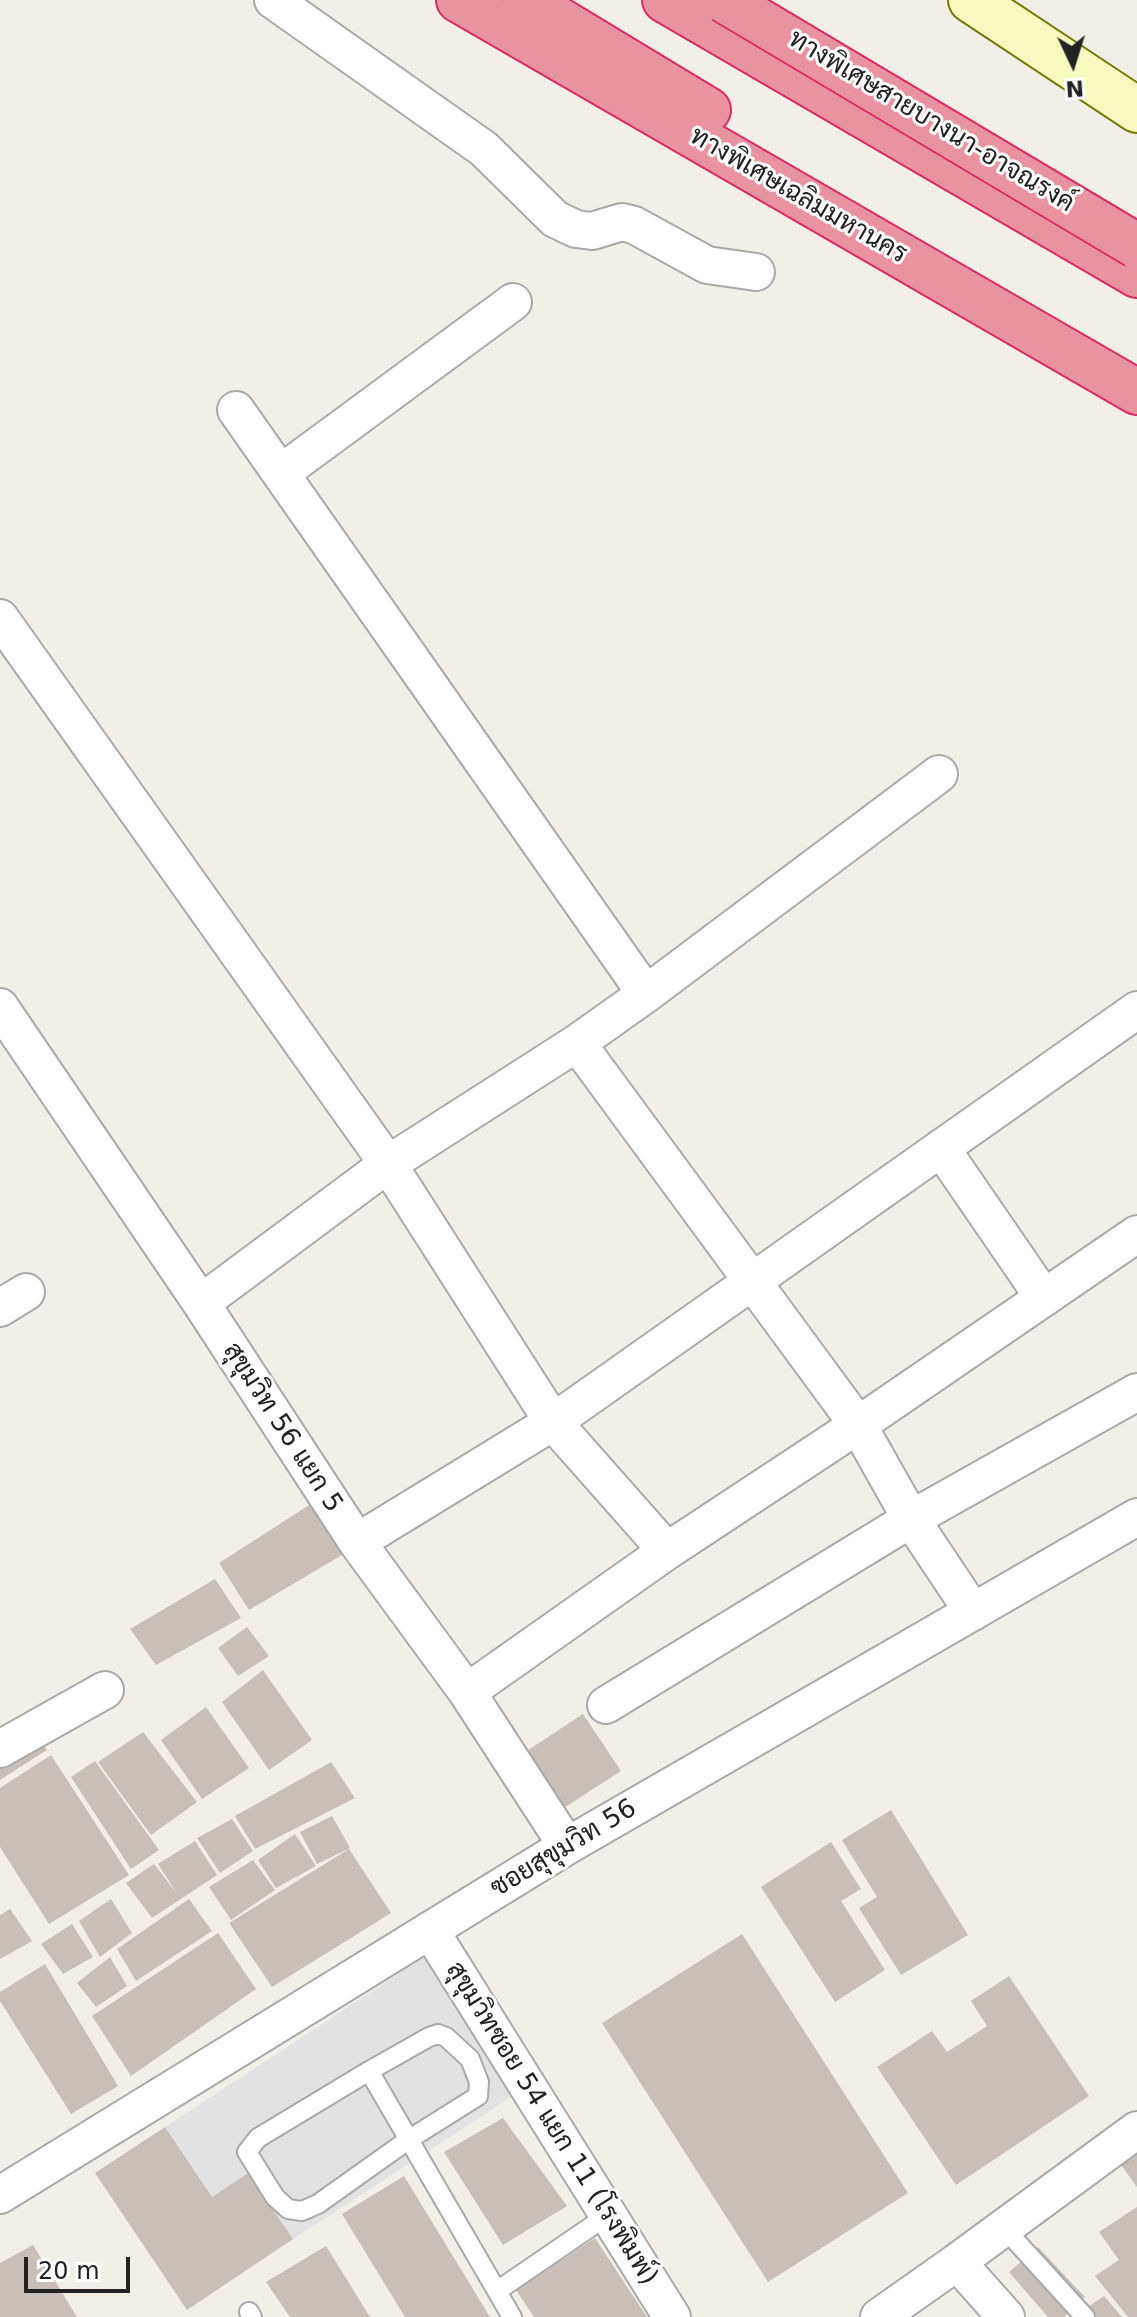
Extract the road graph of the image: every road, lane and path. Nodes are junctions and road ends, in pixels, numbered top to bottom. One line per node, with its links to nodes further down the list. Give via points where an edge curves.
1 (273, 0): 11 (street, via 484,149 555,219 592,231 622,222 634,225 707,265)
2 (459, 0): 15 (highway, ทางพิเศษเฉลิมมหานคร)
3 (526, 0): 14 (highway)
4 (665, 0): 9 (highway)
5 (724, 0): 10 (highway, ทางพิเศษสายบางนา-อาจณรงค์, bridge)
6 (758, 0): 9 (highway)
7 (971, 0): 8 (street)
8 (1137, 110)
9 (1000, 196): 12 (highway)
10 (1137, 246)
11 (756, 272)
12 (1137, 275)
13 (513, 302): 17 (street)
14 (1137, 371)
15 (1137, 392)
16 (236, 410): 17 (street)
17 (281, 473): 20 (street)
18 (0, 618): 25 (street)
19 (939, 774): 20 (street)
20 (646, 994): 23 (street)
21 (0, 1007): 29 (street, สุขุมวิท 56 แยก 5)
22 (1137, 1010): 24 (street)
23 (577, 1043): 25 (street); 27 (street)
24 (941, 1148): 27 (street); 28 (street)
25 (388, 1164): 29 (street); 31 (street)
26 (1135, 1239): 28 (street)
27 (752, 1281): 31 (street); 32 (street)
28 (1044, 1298): 32 (street)
29 (201, 1303): 35 (street, สุขุมวิท 56 แยก 5)
30 (1137, 1392): 34 (street)
31 (553, 1422): 35 (street); 36 (street)
32 (858, 1425): 34 (street); 36 (street)
33 (1137, 1517): 37 (street, ซอยสุขุมวิท 56)
34 (911, 1519): 37 (street); 40 (street)
35 (357, 1542): 39 (street, สุขุมวิท 56 แยก 5)
36 (667, 1551): 39 (street)
37 (973, 1612): 42 (street, ซอยสุขุมวิท 56)
38 (105, 1690): 41 (street)
39 (467, 1692): 42 (street, สุขุมวิท 56 แยก 5)
40 (606, 1705)
41 (0, 1749)
42 (567, 1846): 43 (street, ซอยสุขุมวิท 56)
43 (430, 1930): 47 (street, ซอยสุขุมวิท 56); 48 (street, สุขุมวิทซอย 54 แยก 11 (โรงพิมพ์))
44 (369, 2071): 46 (lane); 46 (lane, via 438,2034 470,2059 478,2096); 46 (lane, via 258,2138 247,2152 255,2167 275,2197 288,2209 302,2211)
45 (1137, 2130): 49 (street)
46 (408, 2140): 51 (lane)
47 (0, 2195)
48 (608, 2215): 51 (lane); 53 (street, สุขุมวิทซอย 54 แยก 11 (โรงพิมพ์))
49 (1004, 2228): 50 (street); 56 (lane)
50 (957, 2262): 54 (street); 55 (street)
51 (497, 2291): 52 (lane)
52 (512, 2317)
53 (672, 2317)
54 (879, 2317)
55 (1006, 2317)
56 (1085, 2317)

